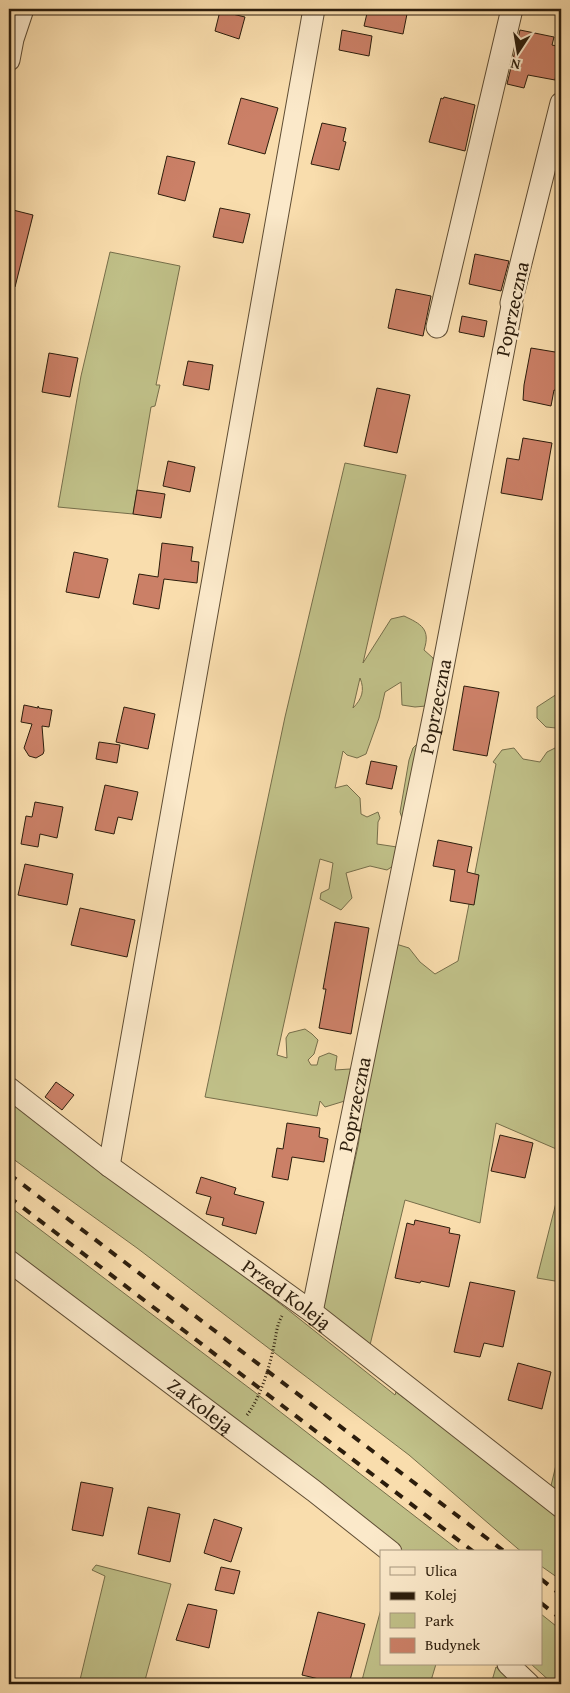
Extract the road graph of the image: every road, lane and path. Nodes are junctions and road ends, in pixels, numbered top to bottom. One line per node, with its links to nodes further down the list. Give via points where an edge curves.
1 (23, 9): 4 (street)
2 (314, 9): 8 (street)
3 (512, 9): 6 (street)
4 (9, 60)
5 (561, 103): 11 (street, Poprzeczna, via 511,303 436,704)
6 (437, 327)
7 (9, 1088): 8 (street, Przed Koleją)
8 (110, 1166): 10 (street, Przed Koleją)
9 (9, 1261): 12 (street, Za Koleją)
10 (294, 1299): 11 (street, Przed Koleją); 12 (path, via 278,1323 273,1352 257,1400)
11 (312, 1312): 13 (street, Przed Koleją)
12 (234, 1431): 14 (street, Za Koleją)
13 (561, 1507)
14 (388, 1550)
15 (510, 1666): 16 (street)
16 (529, 1684)

